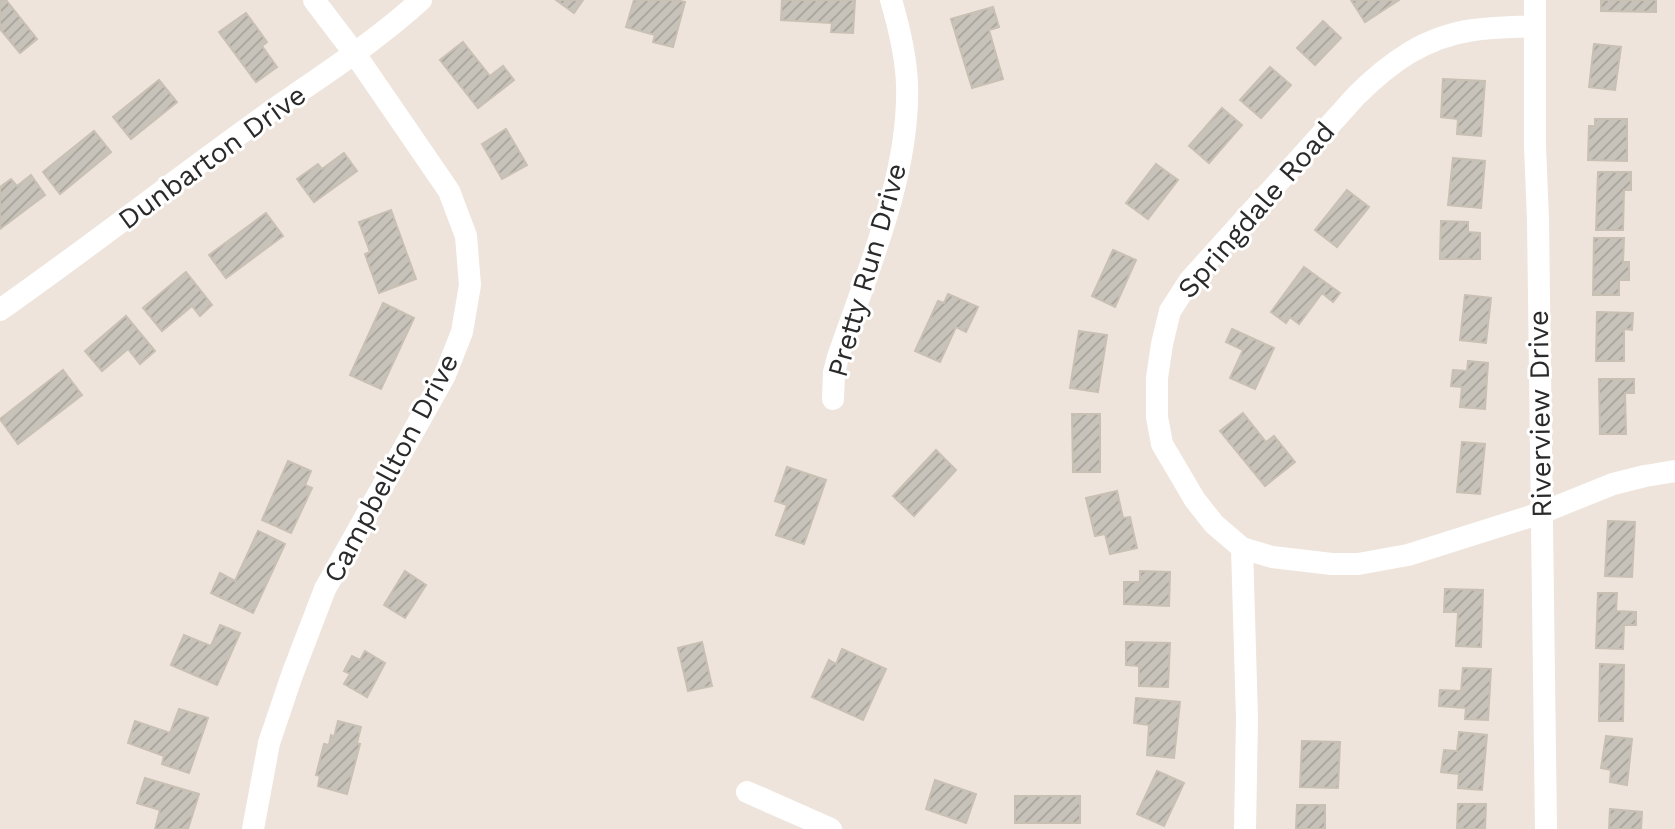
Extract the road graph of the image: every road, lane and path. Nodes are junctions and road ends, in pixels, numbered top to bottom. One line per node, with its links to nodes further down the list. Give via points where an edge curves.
1 (314, 0): 6 (street, Campbellton Drive)
2 (421, 0): 6 (street, Dunbarton Drive)
3 (891, 0): 8 (street, Pretty Run Drive, via 907,85 902,151 838,357)
4 (1535, 0): 5 (street, Riverview Drive)
5 (1535, 26): 10 (street, Riverview Drive); 11 (street, Springdale Road, via 1455,33 1397,59 1356,96 1200,268 1170,311 1157,378 1162,444 1195,500)
6 (355, 54): 7 (street, Dunbarton Drive); 13 (street, Campbellton Drive, via 449,191 466,236 467,309 445,375 325,589 269,743)
7 (0, 310)
8 (833, 399)
9 (1675, 471): 10 (street, via 1613,484)
10 (1541, 513): 11 (street, via 1408,555 1358,564 1302,562); 16 (street, Riverview Drive)
11 (1242, 548): 15 (street)
12 (747, 792): 14 (street)
13 (253, 829)
14 (831, 829)
15 (1245, 829)
16 (1546, 829)

